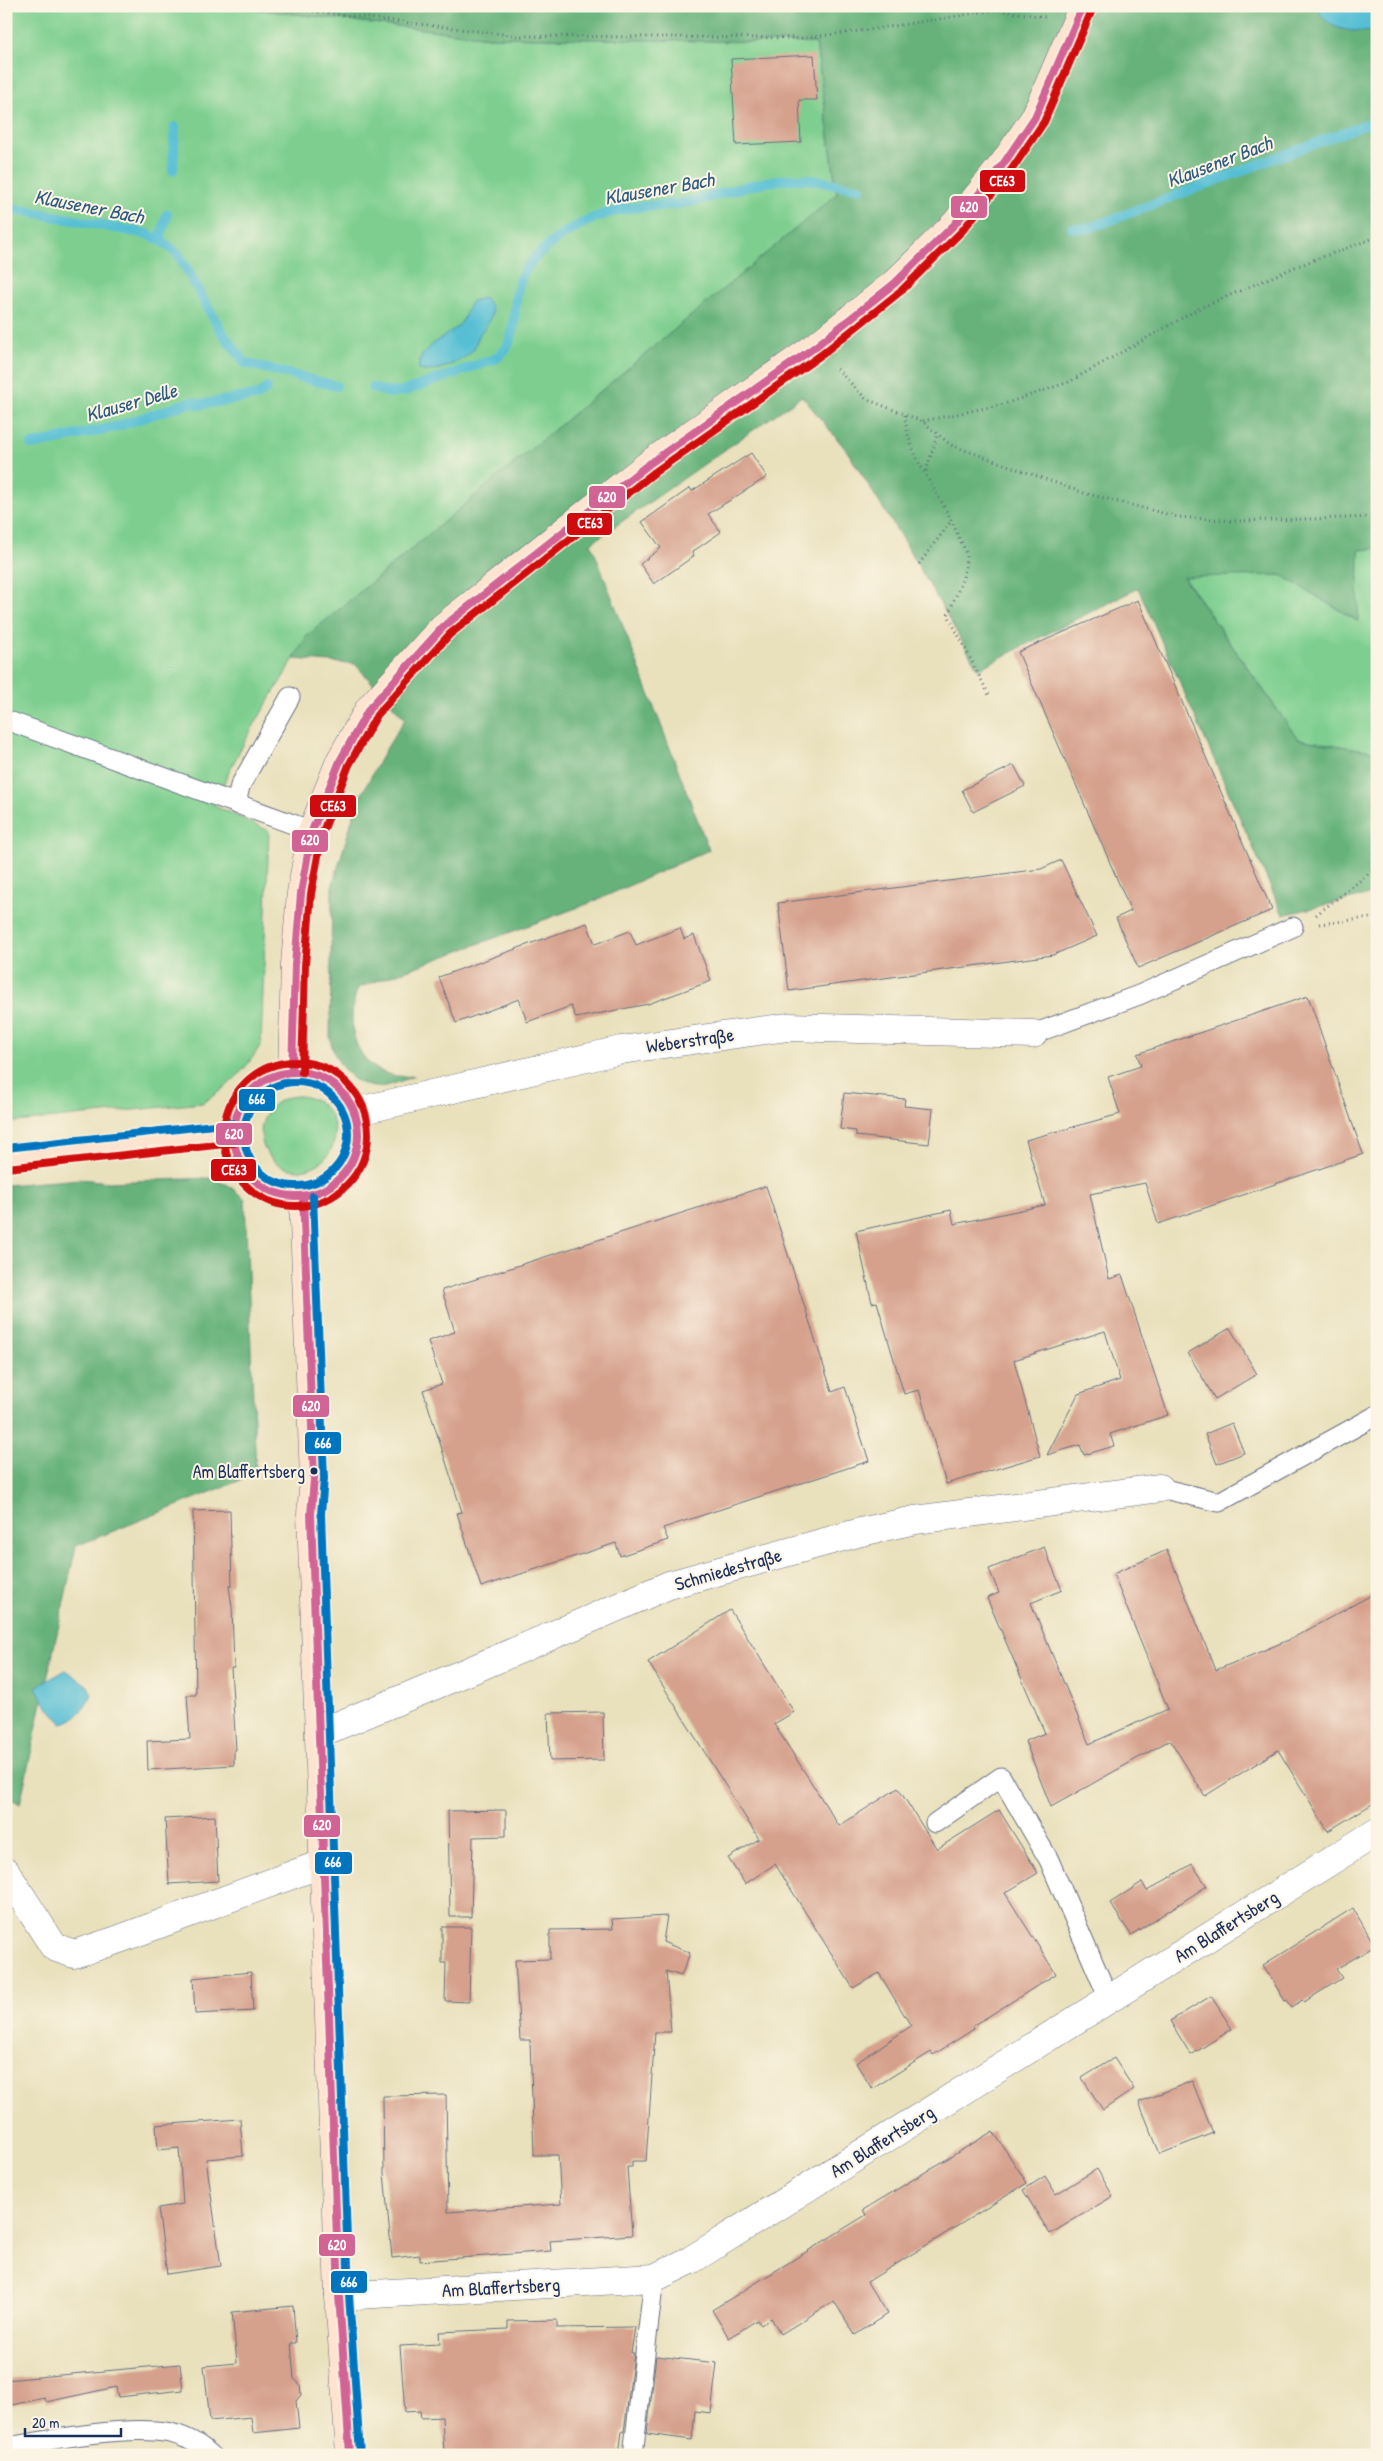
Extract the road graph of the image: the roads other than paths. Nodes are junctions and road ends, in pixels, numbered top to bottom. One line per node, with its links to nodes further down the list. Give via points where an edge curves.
1 (1083, 6): 5 (main road, via 1038,111 1004,163 948,230 895,282 815,347 649,464 443,627 369,709 340,761)
2 (290, 697): 4 (lane, via 240,786)
3 (6, 720): 4 (lane)
4 (236, 804): 5 (lane)
5 (312, 831): 8 (main road, via 301,893 295,964)
6 (1293, 927): 7 (lane, via 1139,995)
7 (1033, 1034): 9 (street, Weberstraße, via 788,1027 621,1050)
8 (292, 1072): 9 (main road, via 312,1074 330,1082 344,1095); 10 (main road, via 274,1076 245,1098)
9 (354, 1112): 12 (main road, via 358,1144 349,1167 333,1185 319,1193)
10 (233, 1133): 11 (main road); 12 (main road, via 236,1154 262,1187 281,1195)
11 (6, 1158)
12 (303, 1196): 15 (main road)
13 (1377, 1415): 14 (lane, via 1219,1502)
14 (1160, 1488): 15 (street, Schmiedestraße, via 915,1520 669,1585 474,1670)
15 (320, 1732): 18 (main road)
16 (935, 1823): 20 (lane, via 1001,1777 1049,1860)
17 (1377, 1832): 20 (street, Am Blaffertsberg)
18 (324, 1862): 19 (street, via 114,1942 74,1954 54,1948); 22 (main road)
19 (6, 1872)
20 (1109, 1999): 21 (street, Am Blaffertsberg, via 700,2255)
21 (654, 2278): 22 (street, Am Blaffertsberg); 26 (lane)
22 (339, 2296): 25 (main road)
23 (6, 2447): 24 (lane, via 94,2434 156,2431 188,2438)
24 (211, 2455)
25 (350, 2455)
26 (633, 2455)

